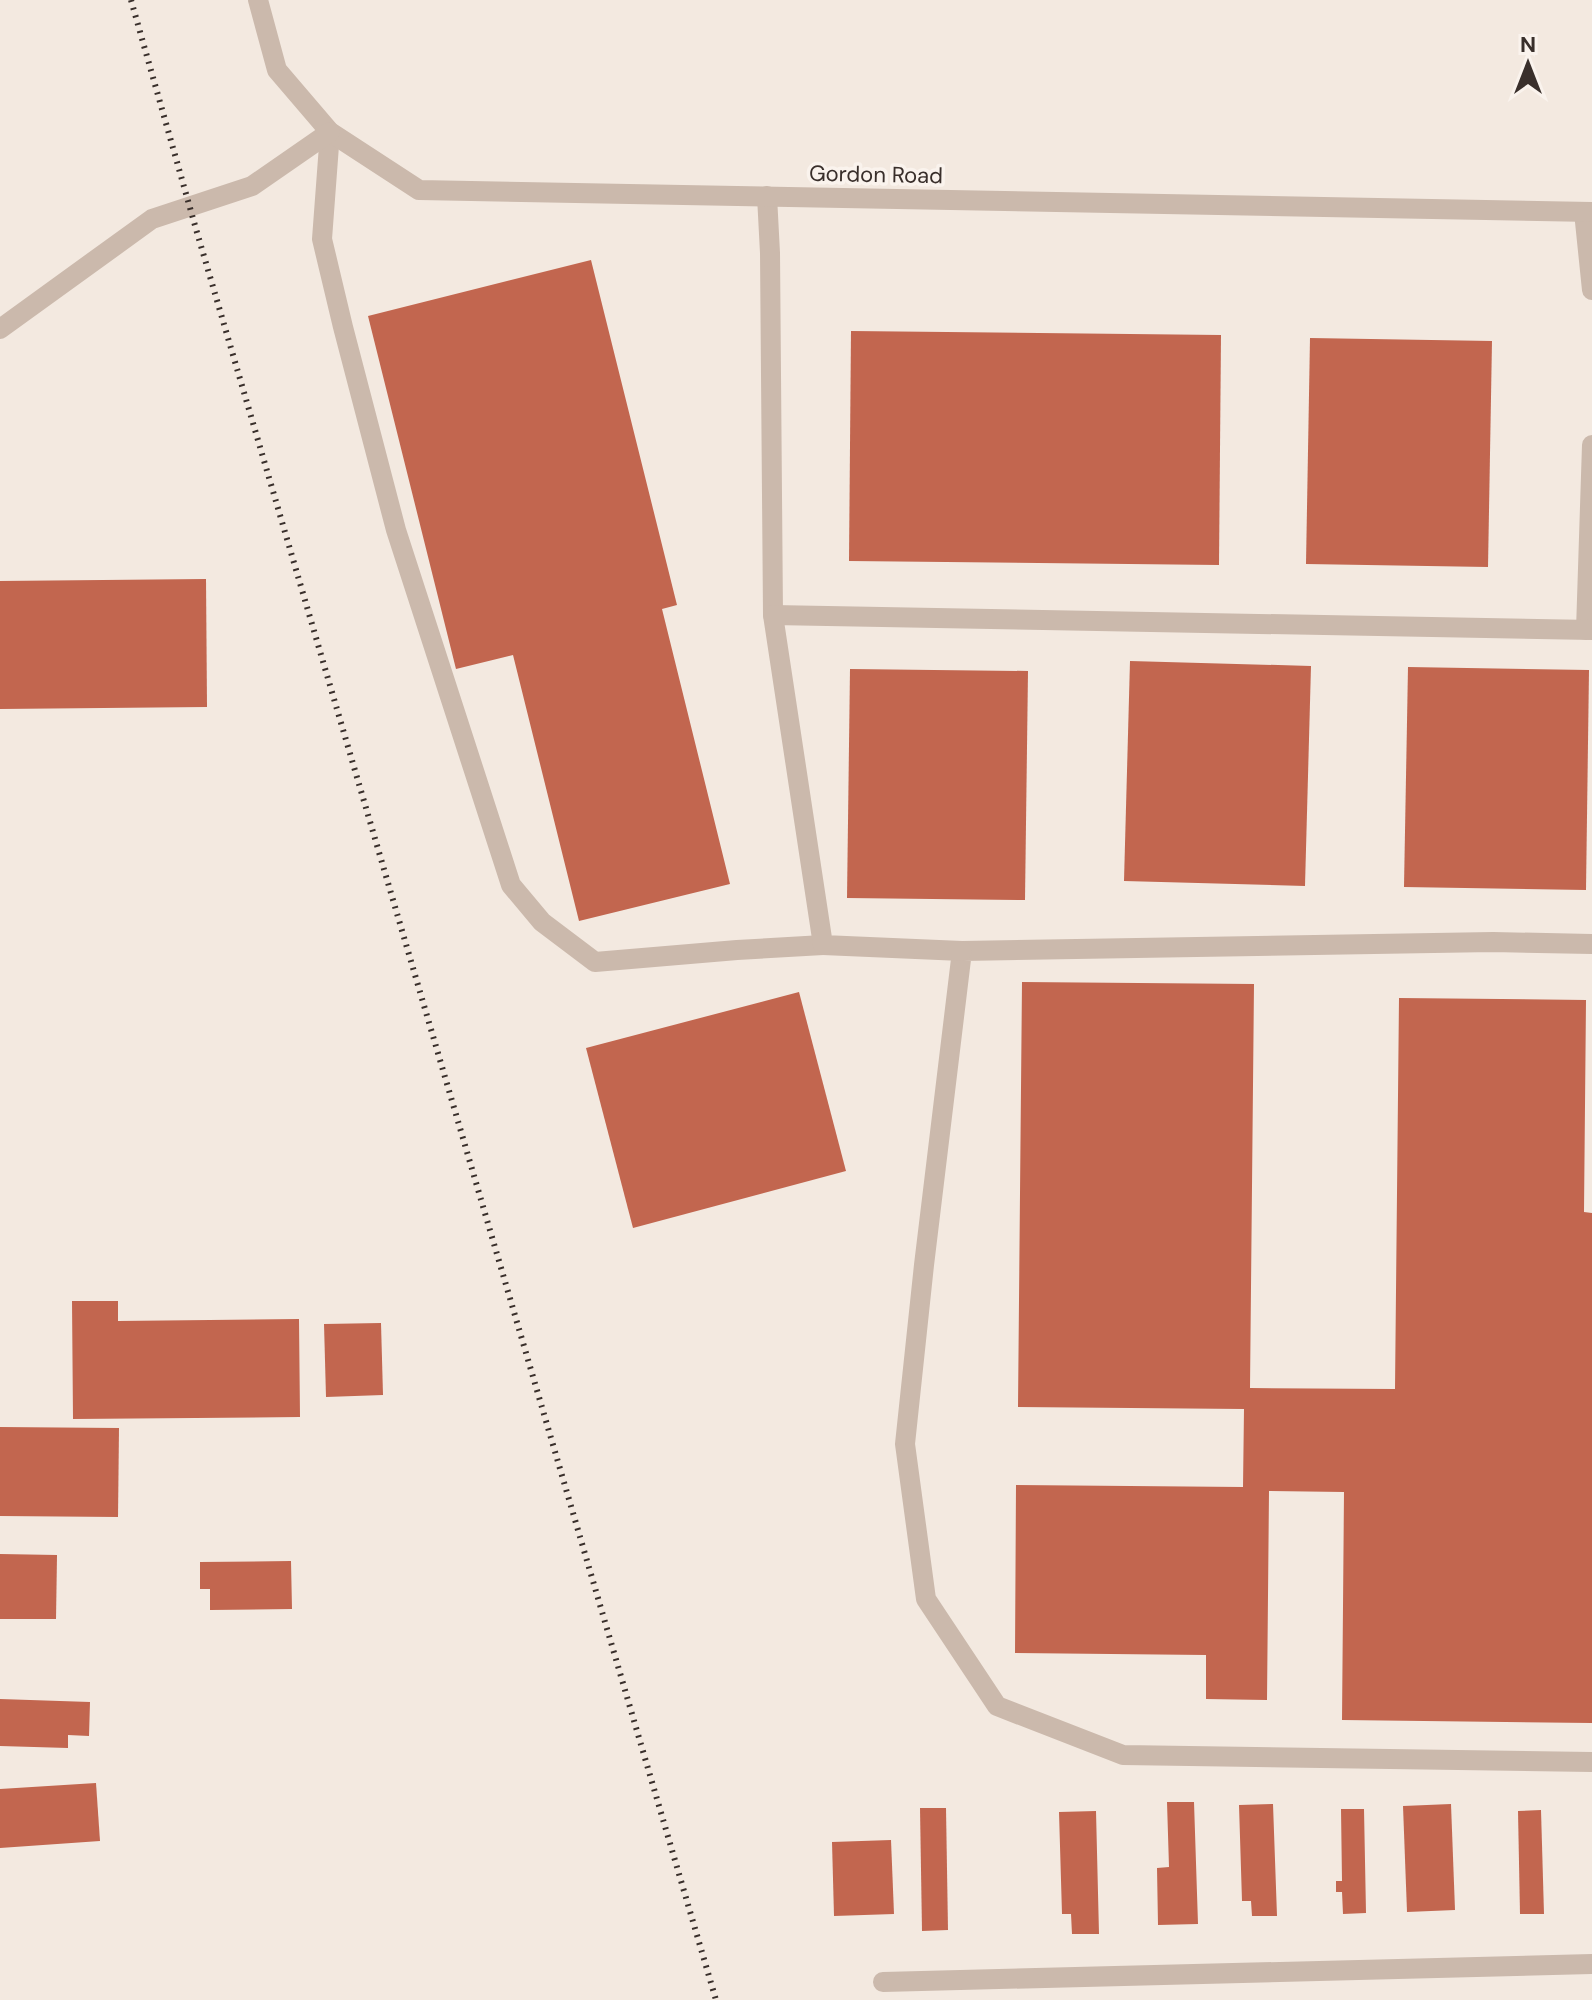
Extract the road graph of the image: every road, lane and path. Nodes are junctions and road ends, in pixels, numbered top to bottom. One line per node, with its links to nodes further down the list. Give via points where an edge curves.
1 (258, 0): 2 (street, Gordon Road, via 277,70)
2 (330, 132): 3 (street, Gordon Road, via 419,190); 6 (street, via 252,186 152,219); 11 (street, via 322,239 343,327 396,530 511,885 542,922 595,962)
3 (767, 196): 4 (street, Gordon Road); 8 (street)
4 (1588, 212): 5 (street)
5 (1592, 290)
6 (0, 329)
7 (1592, 445): 9 (street)
8 (773, 615): 9 (street); 11 (street)
9 (1589, 630)
10 (1592, 944): 12 (street)
11 (823, 945): 12 (street)
12 (962, 951): 13 (street, via 905,1444 926,1599 997,1706 1123,1755)
13 (1592, 1762)
14 (1592, 1964): 15 (street)
15 (883, 1982)

